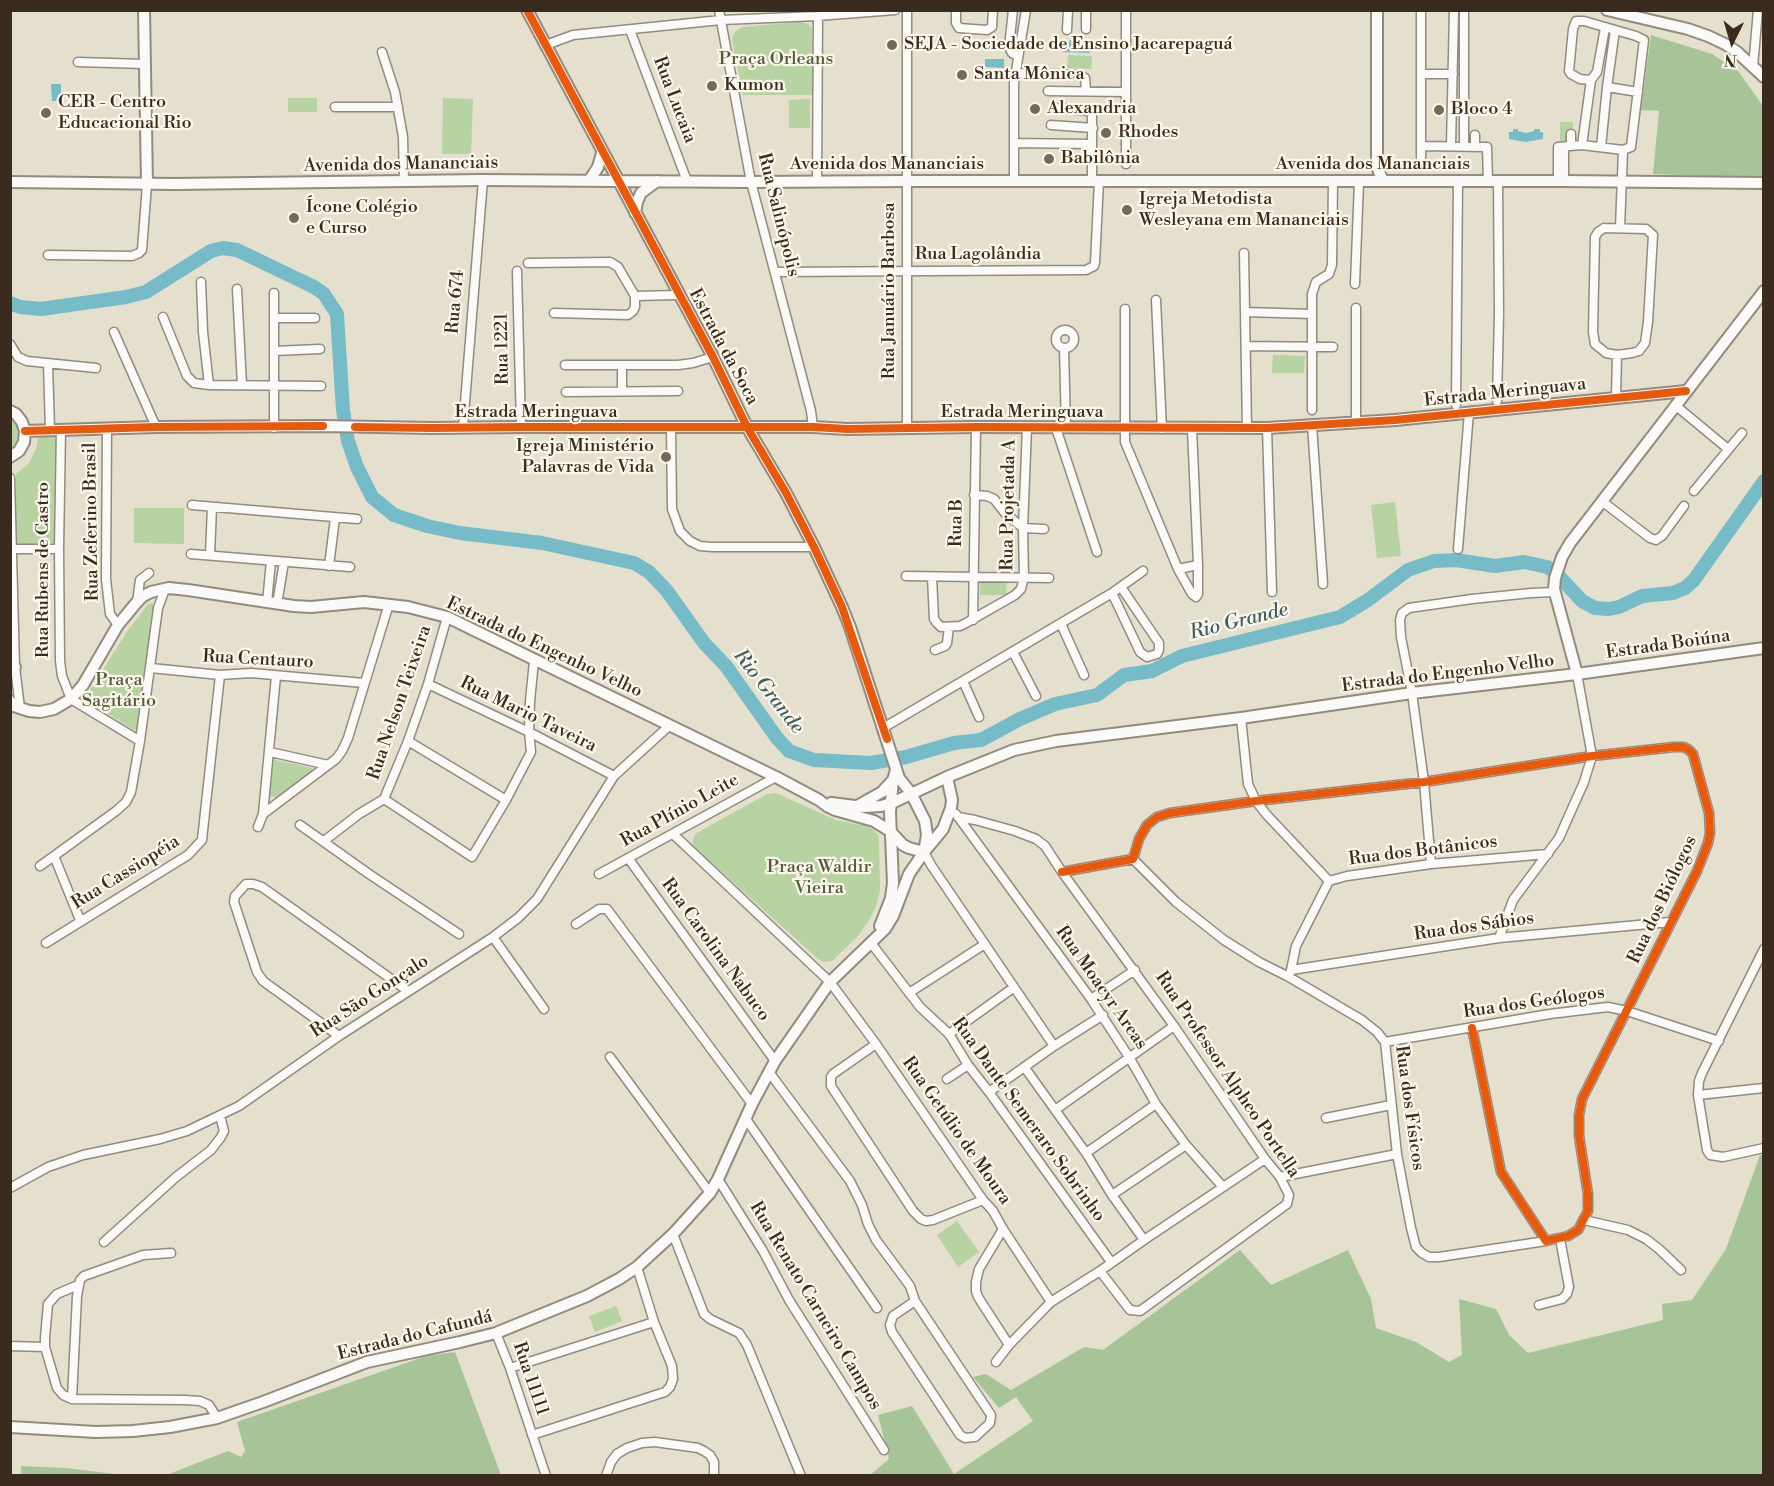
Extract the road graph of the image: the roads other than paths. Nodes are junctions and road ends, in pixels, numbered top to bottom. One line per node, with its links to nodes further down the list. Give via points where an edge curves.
1 (144, 10): 30 (street)
2 (527, 10): 25 (street, Estrada da Soca)
3 (895, 10): 19 (street)
4 (907, 10): 65 (street, Rua Januário Barbosa)
5 (956, 10): 6 (street, via 959,28 987,30 992,27)
6 (993, 10)
7 (1013, 10): 27 (street, via 1009,47)
8 (1026, 10): 27 (street)
9 (1068, 10): 23 (street)
10 (1086, 10): 21 (street)
11 (1126, 10): 39 (street)
12 (1377, 10): 61 (street)
13 (1421, 10): 32 (street)
14 (1454, 10): 33 (street)
15 (1464, 10): 53 (street)
16 (1607, 10): 28 (street, via 1688,29)
17 (1758, 10): 28 (street)
18 (720, 15): 19 (street); 22 (street); 75 (street, Rua Salinópolis)
19 (818, 16): 76 (street)
20 (1605, 28): 24 (street); 35 (street, via 1598,72); 35 (street, via 1578,20 1574,23 1569,71 1580,79)
21 (1086, 29)
22 (630, 30): 25 (street, via 573,35); 74 (street, Rua Lucaia)
23 (1067, 30)
24 (1615, 30): 36 (street); 40 (street, via 1644,40)
25 (546, 45): 58 (street, Estrada da Soca)
26 (382, 52): 42 (street)
27 (1018, 56): 31 (street)
28 (1751, 60): 34 (street)
29 (78, 62): 30 (street)
30 (144, 64): 82 (street)
31 (1015, 73): 38 (street, via 1080,75 1085,78); 48 (street)
32 (1422, 74): 33 (street); 51 (street)
33 (1453, 74): 52 (street)
34 (1764, 77)
35 (1591, 80): 50 (street)
36 (1607, 87): 40 (street); 56 (street)
37 (1048, 91): 38 (street)
38 (1086, 92): 39 (street)
39 (1126, 92): 59 (street)
40 (1638, 92): 57 (street, via 1631,147)
41 (335, 106): 42 (street)
42 (398, 107): 72 (street)
43 (1055, 108): 45 (street, via 1089,111)
44 (1051, 125): 45 (street)
45 (1093, 128): 49 (street)
46 (1571, 134): 55 (street)
47 (1475, 135): 54 (street)
48 (1014, 143): 49 (street); 66 (street)
49 (1092, 144): 67 (street)
50 (1582, 145): 55 (street); 56 (street)
51 (1421, 146): 52 (street); 60 (street)
52 (1451, 146): 53 (street)
53 (1464, 147): 54 (street)
54 (1481, 147): 69 (street)
55 (1564, 147): 70 (street)
56 (1601, 147): 57 (street)
57 (1623, 150): 80 (street)
58 (603, 153): 63 (street); 73 (street, Estrada da Soca)
59 (1126, 164)
60 (1421, 165)
61 (1377, 167): 68 (street); 78 (street)
62 (483, 180): 63 (street, Avenida dos Mananciais); 72 (street, Avenida dos Mananciais); 149 (street, Rua 674)
63 (589, 181): 73 (street, Avenida dos Mananciais)
64 (657, 181): 73 (street, Avenida dos Mananciais); 74 (street, Avenida dos Mananciais); 83 (street, via 641,194)
65 (906, 181): 66 (street, Avenida dos Mananciais); 76 (street, Avenida dos Mananciais); 89 (street, Rua Januário Barbosa)
66 (1014, 181): 67 (street, Avenida dos Mananciais)
67 (1095, 181): 77 (street, Avenida dos Mananciais); 89 (street, Rua Lagolândia, via 1095,264 1091,268)
68 (1383, 181): 78 (street, Avenida dos Mananciais); 79 (street, Avenida dos Mananciais)
69 (1490, 181): 70 (street, Avenida dos Mananciais); 79 (street, Avenida dos Mananciais); 131 (street, via 1499,314)
70 (1561, 181): 80 (street, Avenida dos Mananciais)
71 (10, 182): 82 (street, Avenida dos Mananciais)
72 (404, 182): 82 (street, Avenida dos Mananciais)
73 (618, 182): 83 (street, Estrada da Soca)
74 (687, 182): 75 (street, Avenida dos Mananciais)
75 (752, 182): 76 (street, Avenida dos Mananciais); 90 (street, Rua Salinópolis)
76 (818, 182)
77 (1333, 182): 78 (street, Avenida dos Mananciais); 103 (street, via 1332,265 1329,274 1318,279 1314,287)
78 (1362, 182): 92 (street)
79 (1458, 182): 132 (street)
80 (1622, 182): 81 (street, Avenida dos Mananciais); 84 (street)
81 (1764, 183)
82 (147, 184): 86 (street, via 139,254)
83 (635, 213): 96 (street, Estrada da Soca)
84 (1620, 228): 115 (street, via 1600,229 1595,237 1595,344 1606,353); 115 (street, via 1646,229 1652,233 1653,241 1645,343 1639,351)
85 (1244, 253): 101 (street)
86 (48, 255)
87 (528, 262): 97 (street, via 610,262 618,267)
88 (517, 271): 140 (street, Rua 1221)
89 (907, 271): 90 (street, Rua Lagolândia); 144 (street, Rua Januário Barbosa)
90 (775, 272): 143 (street, Rua Salinópolis)
91 (201, 282): 122 (street)
92 (1355, 284)
93 (237, 289): 121 (street)
94 (1764, 291): 127 (street, Estrada do Engenho Velho)
95 (274, 293): 105 (street)
96 (678, 295): 97 (street); 116 (street, Estrada da Soca)
97 (635, 296): 102 (street, via 635,307 628,315)
98 (1156, 300): 153 (street)
99 (1125, 309): 151 (street)
100 (1356, 309): 137 (street)
101 (1245, 312): 103 (street); 109 (street)
102 (554, 313)
103 (1312, 314): 110 (street)
104 (163, 317): 122 (street, via 187,376 198,385)
105 (274, 318): 106 (street); 114 (street)
106 (315, 318)
107 (114, 332): 139 (street)
108 (10, 344): 117 (street, via 18,357)
109 (1246, 346): 110 (street); 155 (street)
110 (1311, 346): 111 (street); 134 (street)
111 (1333, 347)
112 (1064, 348): 150 (street)
113 (320, 349): 114 (street)
114 (274, 351): 123 (street)
115 (1617, 355): 130 (street)
116 (713, 357): 119 (street, via 686,365); 142 (street, Estrada da Soca)
117 (48, 364): 120 (street); 156 (street, Rua Rubens de Castro)
118 (565, 365): 119 (street)
119 (622, 365): 125 (street)
120 (96, 368)
121 (242, 385): 122 (street); 123 (street)
122 (209, 386)
123 (274, 386): 124 (street); 148 (street)
124 (321, 386)
125 (622, 390): 126 (street); 128 (street)
126 (678, 391)
127 (1686, 391): 129 (street, Estrada Meringuava); 133 (street, Estrada do Engenho Velho)
128 (566, 392)
129 (1658, 394): 130 (street, Estrada Meringuava); 133 (street)
130 (1616, 398): 136 (street, Estrada Meringuava)
131 (1497, 401)
132 (1456, 405)
133 (1674, 408): 159 (street); 164 (street, Estrada do Engenho Velho)
134 (1312, 410)
135 (10, 411): 157 (street)
136 (1469, 412): 137 (street, Estrada Meringuava); 175 (street)
137 (1356, 423): 138 (street, Estrada Meringuava)
138 (1312, 425): 152 (street, Estrada Meringuava); 192 (street)
139 (156, 427): 147 (street, Estrada Meringuava); 148 (street, Estrada Meringuava)
140 (521, 427): 141 (street, Estrada Meringuava); 149 (street, Estrada Meringuava)
141 (671, 427): 142 (street, Estrada Meringuava); 172 (street, via 672,510 680,531 690,541 712,547)
142 (747, 427): 143 (street, Estrada Meringuava); 172 (street, Estrada da Soca)
143 (813, 427): 144 (street, Estrada Meringuava)
144 (907, 427): 145 (street, Estrada Meringuava)
145 (975, 427): 146 (street, Estrada Meringuava); 163 (street, Rua B)
146 (1027, 427): 150 (street, Estrada Meringuava); 170 (street, Rua Projetada A)
147 (107, 428): 156 (street, Estrada Meringuava); 203 (street, Rua Zeferino Brasil, via 106,579)
148 (274, 428): 149 (street, Estrada Meringuava)
149 (463, 428)
150 (1061, 428): 151 (street, Estrada Meringuava); 176 (street)
151 (1124, 428): 153 (street, Estrada Meringuava); 184 (street, via 1131,458)
152 (1267, 428): 155 (street, Estrada Meringuava); 195 (street)
153 (1162, 429): 154 (street, Estrada Meringuava)
154 (1192, 429): 155 (street, Estrada Meringuava); 181 (street)
155 (1247, 429)
156 (55, 430): 157 (street, Estrada Meringuava); 174 (street, Rua Rubens de Castro)
157 (25, 431): 160 (street, via 24,442)
158 (1742, 433): 159 (street)
159 (1728, 449): 162 (street)
160 (10, 457)
161 (10, 478): 173 (street)
162 (1694, 491)
163 (974, 495): 170 (street, via 994,499); 189 (street, Rua B)
164 (1603, 502): 166 (street, via 1656,540); 196 (street, Estrada do Engenho Velho, via 1562,557)
165 (192, 506): 167 (street)
166 (1684, 506)
167 (212, 507): 168 (street); 178 (street)
168 (335, 518): 169 (street); 182 (street)
169 (357, 519)
170 (1023, 528): 171 (street); 191 (street, Rua Projetada A)
171 (1044, 529)
172 (814, 547): 231 (street, Estrada da Soca, via 842,607)
173 (12, 549): 174 (street); 215 (street)
174 (59, 549): 225 (street, Rua Rubens de Castro, via 60,661)
175 (1458, 549)
176 (1097, 552)
177 (191, 554): 178 (street)
178 (210, 555): 179 (street)
179 (272, 561): 180 (street); 200 (street)
180 (284, 562): 182 (street); 200 (street)
181 (1198, 565): 184 (street); 184 (street, via 1198,594 1194,597)
182 (329, 566): 183 (street)
183 (350, 567)
184 (1178, 569)
185 (1143, 571): 193 (street)
186 (149, 573): 199 (street, via 140,580)
187 (906, 576): 188 (street)
188 (932, 577): 189 (street); 208 (street, via 934,619 941,627)
189 (973, 578): 191 (street); 205 (street, Rua B)
190 (1049, 578): 191 (street)
191 (1024, 581): 205 (street, via 1018,592)
192 (1323, 584)
193 (1121, 586): 198 (street); 198 (street, via 1159,643 1157,654 1147,657 1140,652)
194 (165, 589): 197 (street, Estrada do Engenho Velho); 200 (street, Estrada do Engenho Velho); 202 (street)
195 (1272, 591)
196 (1554, 591): 216 (street, Estrada do Engenho Velho); 223 (street, via 1405,610 1400,620)
197 (151, 592): 199 (street, Estrada do Engenho Velho); 202 (street)
198 (1112, 593): 206 (street)
199 (137, 602): 207 (street, Estrada do Engenho Velho)
200 (272, 604): 201 (street, Estrada do Engenho Velho)
201 (389, 604): 204 (street, Estrada do Engenho Velho); 221 (street)
202 (158, 608): 214 (street)
203 (110, 614): 207 (street, Rua Zeferino Brasil); 209 (street, Rua Zeferino Brasil)
204 (447, 617): 213 (street, Estrada do Engenho Velho); 222 (street, Rua Nelson Teixeira)
205 (973, 620): 208 (street)
206 (1061, 624): 212 (street); 218 (street)
207 (118, 625): 209 (street, Estrada do Engenho Velho)
208 (949, 627): 211 (street, via 947,643)
209 (108, 641): 225 (street, Estrada do Engenho Velho)
210 (1764, 648): 216 (street, Estrada Boiúna)
211 (935, 650)
212 (1013, 652): 220 (street); 224 (street)
213 (534, 661): 230 (street, Estrada do Engenho Velho); 232 (street)
214 (151, 668): 217 (street, Rua Centauro); 233 (street)
215 (13, 669): 227 (street)
216 (1577, 674): 223 (street, Estrada do Engenho Velho); 236 (street)
217 (220, 675): 219 (street, Rua Centauro); 267 (street, Rua Cassiopéia, via 202,840 188,855)
218 (1084, 675)
219 (276, 676): 221 (street, Rua Centauro); 235 (street)
220 (963, 681): 228 (street); 231 (street)
221 (364, 683): 237 (street, via 348,738)
222 (428, 684): 232 (street, Rua Mario Taveira); 234 (street, Rua Nelson Teixeira)
223 (1412, 693): 229 (street, Estrada do Engenho Velho); 242 (street)
224 (1036, 696)
225 (71, 699): 227 (street, Estrada do Engenho Velho, via 40,712); 233 (street)
226 (10, 701): 227 (street)
227 (20, 708)
228 (979, 717)
229 (1241, 718): 241 (street, Estrada do Engenho Velho, via 1056,741 1014,750); 247 (street, via 1248,784)
230 (669, 726): 239 (street, Rua São Gonçalo); 240 (street, Estrada do Engenho Velho)
231 (883, 728): 238 (street, Estrada da Soca)
232 (529, 732): 239 (street, Rua Mario Taveira); 245 (street, via 531,752)
233 (140, 741): 259 (street, via 126,802)
234 (408, 741): 244 (street, Rua Nelson Teixeira); 245 (street)
235 (270, 752): 237 (street); 251 (street)
236 (1592, 756): 242 (street, Rua dos Biólogos); 258 (street, via 1559,838); 268 (street, Rua dos Biólogos, via 1674,747 1684,747 1694,754 1710,833 1697,872)
237 (328, 765): 251 (street)
238 (895, 771): 243 (street, Estrada da Soca); 248 (street, Estrada da Soca); 249 (street, via 882,792)
239 (614, 776): 271 (street, Rua São Gonçalo, via 537,899)
240 (776, 777): 246 (street, Estrada do Engenho Velho); 255 (street, Rua Plínio Leite)
241 (947, 777): 243 (street, Estrada do Engenho Velho); 250 (street)
242 (1424, 782): 247 (street, Rua dos Biólogos); 262 (street)
243 (911, 793): 248 (street, Estrada do Engenho Velho); 257 (street, via 927,829)
244 (384, 799): 245 (street, via 472,857); 256 (street, Rua Nelson Teixeira)
245 (506, 800)
246 (819, 800): 249 (street, Estrada do Engenho Velho); 254 (street, Estrada do Engenho Velho, via 835,810 868,818)
247 (1256, 801): 261 (street, Rua dos Biólogos, via 1157,817 1142,832); 266 (street)
248 (892, 803): 249 (street, Estrada do Engenho Velho); 254 (street, Estrada do Cafundá)
249 (856, 807)
250 (954, 813): 257 (street); 264 (street, Rua Professor Alpheo Portella, via 1036,839); 283 (street, Rua Moacyr Areas)
251 (263, 814): 253 (street)
252 (300, 825): 256 (street)
253 (258, 826)
254 (890, 831): 257 (street, Estrada do Engenho Velho, via 903,845); 273 (street, Estrada do Cafundá, via 891,898)
255 (672, 834): 260 (street, Rua Plínio Leite); 279 (street, Rua Getúlio de Moura)
256 (324, 841): 270 (street)
257 (924, 852): 273 (street, Estrada do Cafundá, via 909,874 893,916); 275 (street)
258 (1548, 854): 262 (street, Rua dos Botânicos); 272 (street, via 1513,900)
259 (54, 856): 263 (street); 267 (street)
260 (628, 858): 265 (street, Rua Plínio Leite); 297 (street, Rua Carolina Nabuco)
261 (1133, 859): 264 (street); 278 (street, Rua dos Físicos, via 1176,902 1224,940 1258,962)
262 (1431, 864): 266 (street, Rua dos Botânicos)
263 (40, 867)
264 (1062, 872): 277 (street, Rua Professor Alpheo Portella)
265 (599, 874)
266 (1329, 880): 278 (street, Rua dos Botânicos, via 1296,946)
267 (80, 920): 274 (street, Rua Cassiopéia)
268 (1670, 922): 272 (street, Rua dos Sábios); 285 (street, Rua dos Biólogos)
269 (576, 924): 305 (street, via 599,909 607,909)
270 (459, 934)
271 (493, 937): 281 (street, Rua São Gonçalo); 284 (street)
272 (1499, 938): 278 (street, Rua dos Sábios)
273 (873, 941): 279 (street, Estrada do Cafundá); 282 (street, Rua Dante Semeraro Sobrinho)
274 (46, 943)
275 (985, 944): 280 (street); 282 (street)
276 (1764, 949): 291 (street)
277 (1135, 970): 283 (street); 287 (street, Rua Professor Alpheo Portella)
278 (1290, 974): 292 (street, Rua dos Físicos, via 1362,1020)
279 (831, 982): 293 (street, Rua Getúlio de Moura); 297 (street, Estrada do Cafundá)
280 (1013, 988): 289 (street); 294 (street)
281 (408, 991): 290 (street, Rua São Gonçalo); 290 (street, via 262,887 246,884 234,902 257,972 263,981)
282 (909, 993): 289 (street, Rua Dante Semeraro Sobrinho)
283 (1091, 999): 286 (street, Rua Moacyr Areas)
284 (544, 1010)
285 (1627, 1011): 288 (street, Rua dos Geólogos, via 1608,1007); 291 (street, Rua dos Geólogos); 324 (street, Rua dos Biólogos, via 1582,1099 1579,1136 1588,1194)
286 (1103, 1015): 294 (street); 296 (street, Rua Moacyr Areas)
287 (1174, 1026): 296 (street); 316 (street, Rua Professor Alpheo Portella)
288 (1472, 1028): 292 (street, Rua dos Geólogos); 329 (street, via 1501,1172)
289 (949, 1034): 298 (street, Rua Dante Semeraro Sobrinho)
290 (339, 1036): 309 (street, Rua São Gonçalo)
291 (1719, 1041): 304 (street, via 1702,1073)
292 (1385, 1042): 307 (street, Rua dos Físicos)
293 (876, 1044): 323 (street, Rua Getúlio de Moura); 323 (street, via 833,1074 831,1086 913,1211 921,1219 933,1220)
294 (1054, 1046): 299 (street)
295 (610, 1057): 321 (street)
296 (1129, 1057): 306 (street, Rua Moacyr Areas); 308 (street)
297 (775, 1061): 300 (street, Estrada do Cafundá)
298 (968, 1065): 301 (street); 303 (street, Rua Dante Semeraro Sobrinho)
299 (1025, 1068): 303 (street); 308 (street)
300 (769, 1072): 305 (street, Estrada do Cafundá); 337 (street, via 850,1181 876,1240 910,1286)
301 (947, 1079)
302 (1764, 1088): 304 (street)
303 (989, 1092): 332 (street, Rua Dante Semeraro Sobrinho)
304 (1698, 1095): 313 (street, via 1710,1155 1723,1157)
305 (752, 1104): 311 (street, Estrada do Cafundá)
306 (1156, 1104): 312 (street, Rua Moacyr Areas); 314 (street)
307 (1391, 1105): 310 (street); 315 (street, Rua dos Físicos)
308 (1055, 1110): 314 (street)
309 (220, 1116): 320 (street, Rua São Gonçalo, via 187,1131 48,1167); 330 (street, via 224,1131 211,1150)
310 (1326, 1118)
311 (746, 1119): 318 (street, Estrada do Cafundá); 340 (street)
312 (1186, 1144): 319 (street, Rua Moacyr Areas); 322 (street)
313 (1764, 1148)
314 (1086, 1153): 322 (street)
315 (1397, 1154): 317 (street); 329 (street, Rua dos Físicos, via 1411,1228 1416,1247 1422,1253 1439,1257)
316 (1265, 1160): 317 (street, Rua Professor Alpheo Portella); 319 (street)
317 (1280, 1178): 335 (street, Rua Professor Alpheo Portella, via 1289,1195 1287,1204 1140,1311 1130,1310)
318 (718, 1179): 321 (street, Estrada do Cafundá); 352 (street, Rua Renato Carneiro Campos)
319 (1222, 1187): 328 (street)
320 (10, 1188)
321 (710, 1192): 326 (street, Estrada do Cafundá)
322 (1112, 1195): 328 (street)
323 (983, 1200): 325 (street, Rua Getúlio de Moura)
324 (1584, 1220): 327 (street, via 1578,1230); 334 (street, via 1628,1230 1646,1239)
325 (1003, 1229): 338 (street, Rua Getúlio de Moura); 343 (street, via 979,1269 976,1291)
326 (674, 1234): 333 (street, Estrada do Cafundá); 356 (street, via 704,1314 739,1333 747,1345)
327 (1560, 1239): 329 (street); 339 (street, via 1568,1293 1562,1299)
328 (1144, 1240): 332 (street)
329 (1546, 1241)
330 (104, 1242)
331 (171, 1253): 336 (street, via 132,1259 84,1276)
332 (1111, 1262): 335 (street)
333 (637, 1267): 341 (street); 342 (street, Estrada do Cafundá, via 587,1296)
334 (1681, 1270)
335 (1100, 1271): 338 (street)
336 (78, 1285): 345 (street, via 57,1294 48,1304); 348 (street)
337 (915, 1301): 337 (street, via 991,1415 990,1423 975,1437 960,1435 892,1332 893,1316)
338 (1051, 1302): 343 (street)
339 (1539, 1305)
340 (877, 1308)
341 (654, 1322): 347 (street); 351 (street, via 672,1366 673,1379 665,1392)
342 (496, 1333): 347 (street, Rua 11111); 349 (street, Estrada do Cafundá, via 366,1362)
343 (1009, 1345): 346 (street)
344 (10, 1346): 345 (street)
345 (45, 1347): 348 (street, via 57,1388)
346 (996, 1362)
347 (510, 1368): 351 (street, Rua 11111)
348 (72, 1399): 349 (street, via 200,1401 209,1405)
349 (217, 1418): 350 (street, Estrada do Cafundá, via 132,1431)
350 (10, 1427)
351 (532, 1435): 353 (street, Rua 11111)
352 (884, 1450)
353 (546, 1476)
354 (606, 1476): 355 (street, via 617,1454 655,1442 704,1451 714,1462)
355 (714, 1476)
356 (801, 1476)

